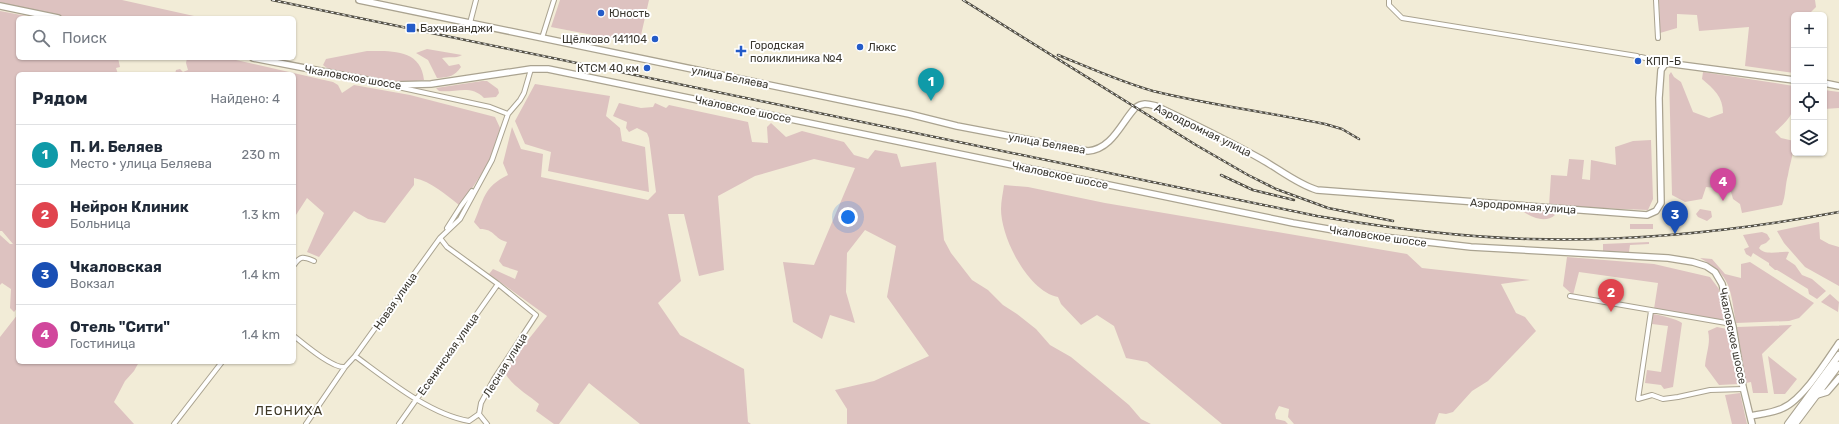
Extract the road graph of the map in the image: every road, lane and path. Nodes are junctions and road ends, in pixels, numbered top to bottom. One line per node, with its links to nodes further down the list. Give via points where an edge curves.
1 (359, 0): 8 (street, улица Беляева)
2 (476, 0): 8 (street)
3 (554, 0): 9 (street)
4 (1389, 0): 12 (street, via 1389,5 1402,18 1639,56)
5 (1656, 0): 10 (street)
6 (0, 6): 7 (street)
7 (48, 16)
8 (470, 24): 9 (street, улица Беляева)
9 (542, 38): 20 (street, улица Беляева, via 957,126 1088,151 1101,148 1113,137)
10 (1658, 38)
11 (263, 60): 17 (street, Чкаловское шоссе)
12 (1666, 63): 14 (street); 20 (street, Аэродромная улица, via 1661,70 1659,98 1661,203 1656,211 1647,215 1317,190 1305,186 1241,148 1156,106 1143,104)
13 (531, 69): 15 (street, Чкаловское шоссе); 21 (street, via 524,93); 28 (street, Чкаловское шоссе, via 548,69 1293,223 1357,234 1508,250 1687,260 1706,266 1719,277)
14 (1791, 80)
15 (431, 84): 17 (street, Чкаловское шоссе); 19 (street)
16 (1827, 84): 18 (street)
17 (393, 85): 19 (street)
18 (1839, 86)
19 (430, 94): 21 (street, via 490,107)
20 (1133, 110)
21 (508, 114): 22 (street, Новая улица, via 492,160 460,219)
22 (440, 238): 25 (street, via 447,247); 32 (street, Новая улица)
23 (314, 261): 24 (street, via 304,256)
24 (296, 262)
25 (498, 284): 39 (street, Есенинская улица); 40 (street, Лесная улица, via 535,313 536,318 494,379 481,403)
26 (1570, 296): 27 (street)
27 (1651, 311): 28 (street); 37 (street, via 1638,399 1652,395 1663,399 1678,398 1710,390)
28 (1732, 324): 37 (street, Чкаловское шоссе)
29 (296, 337): 35 (street, via 338,367)
30 (1839, 343): 41 (street, via 1801,394 1792,402 1779,410)
31 (1839, 355): 48 (main road)
32 (355, 356): 35 (street, Новая улица); 39 (street)
33 (220, 364): 43 (street)
34 (1839, 365): 38 (main road)
35 (345, 367): 44 (street, Новая улица)
36 (1839, 378): 38 (street, via 1827,392)
37 (1744, 389): 41 (street, via 1754,412); 42 (street, Чкаловское шоссе)
38 (1817, 395): 49 (main road)
39 (416, 400): 40 (street, via 460,420 469,421); 45 (street, Есенинская улица)
40 (480, 414): 46 (street)
41 (1759, 414): 42 (street); 47 (street)
42 (1750, 416): 47 (street, Чкаловское шоссе)
43 (174, 424)
44 (306, 424)
45 (399, 424)
46 (487, 424)
47 (1752, 424)
48 (1788, 424)
49 (1795, 424)

